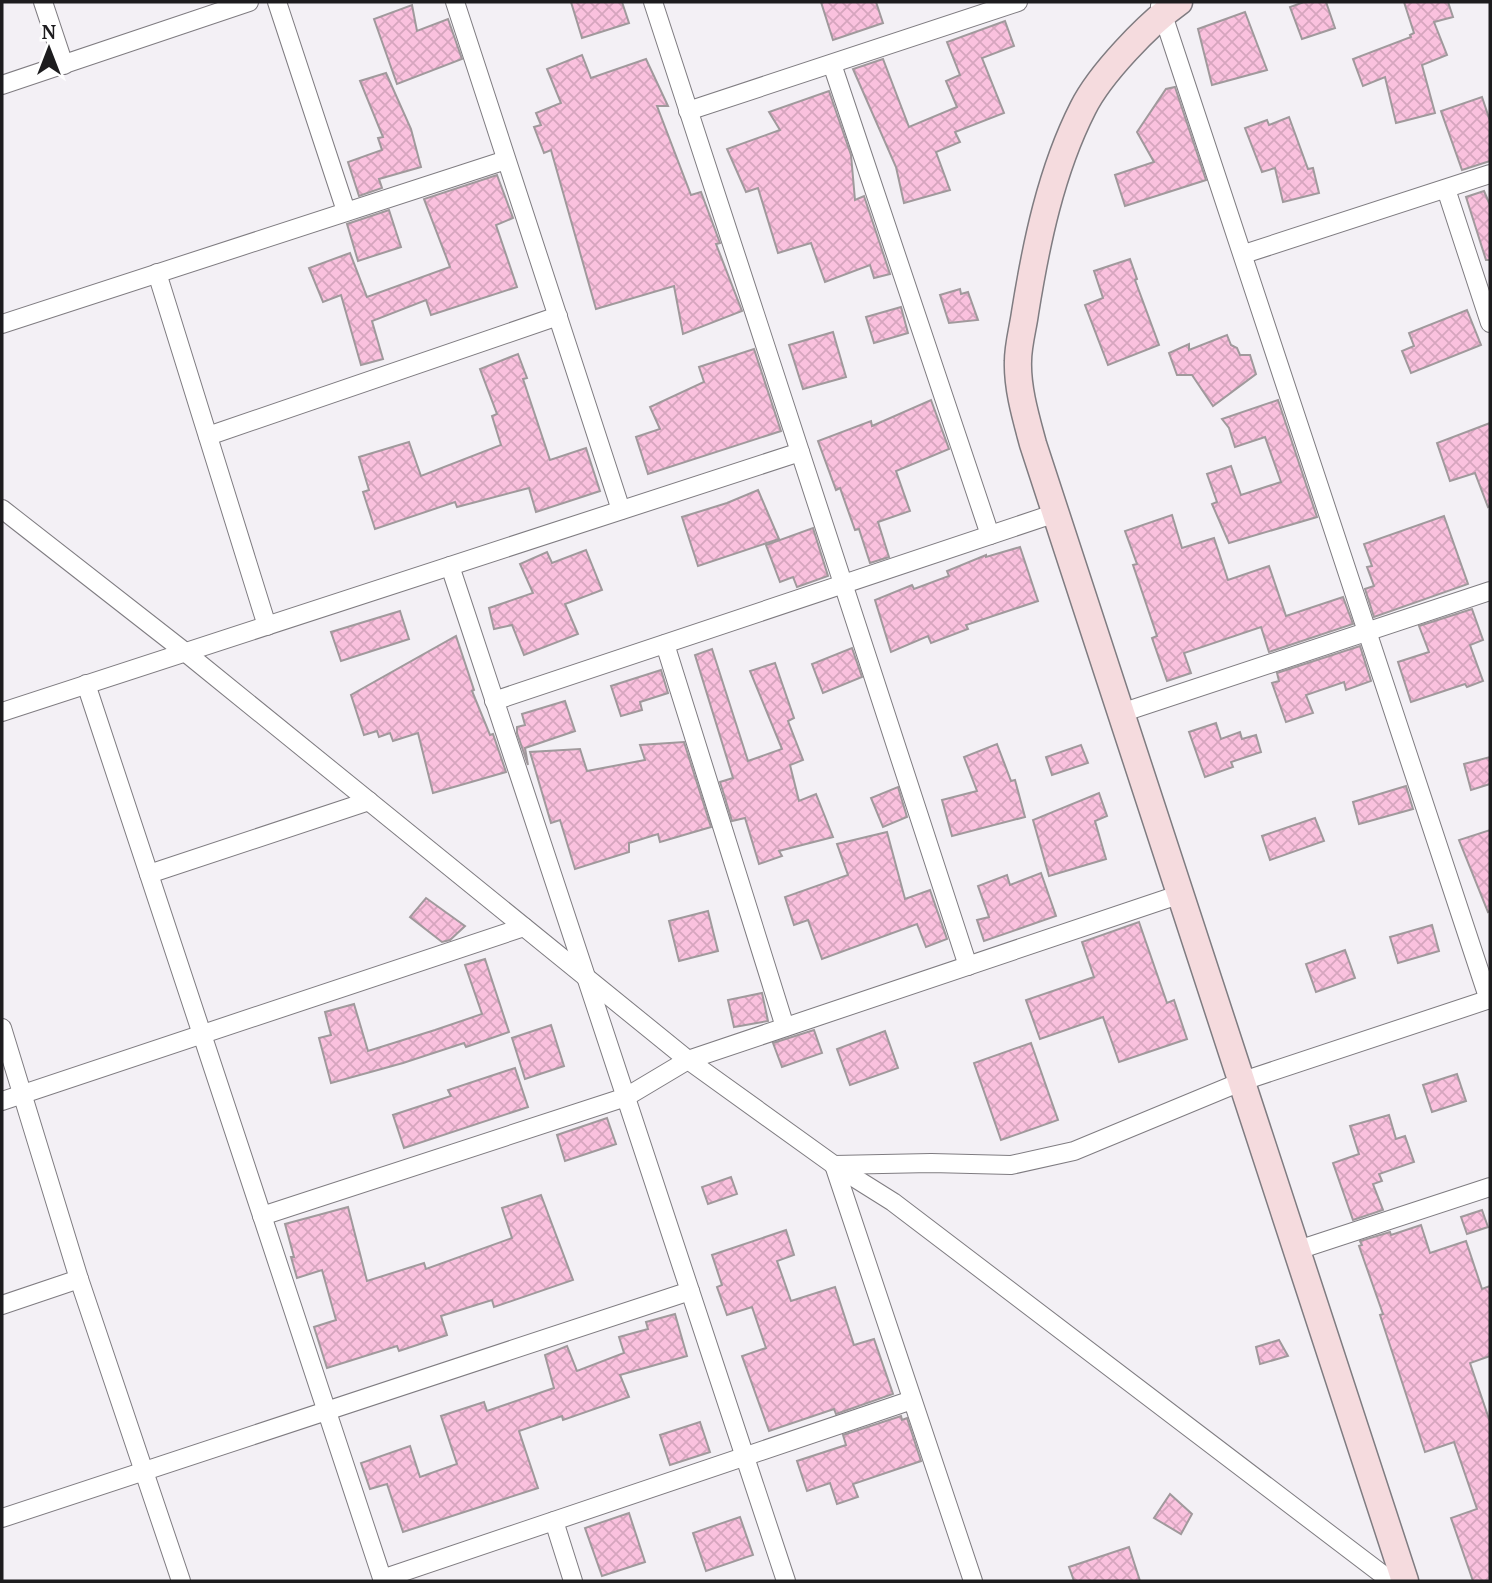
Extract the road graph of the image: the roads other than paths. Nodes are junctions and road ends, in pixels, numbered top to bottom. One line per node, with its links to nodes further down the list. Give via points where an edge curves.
1 (43, 2): 10 (street)
2 (249, 2): 10 (street)
3 (277, 2): 16 (street)
4 (455, 2): 13 (street)
5 (653, 2): 12 (street)
6 (1018, 2): 7 (street)
7 (989, 6): 9 (street)
8 (1167, 6): 17 (street); 25 (street, via 1118,59 1083,107 1053,183 1030,278 1018,361 1033,444)
9 (832, 64): 12 (street); 27 (street)
10 (64, 65): 11 (street)
11 (2, 85)
12 (688, 111): 23 (street)
13 (506, 160): 16 (street); 19 (street)
14 (1490, 174): 15 (street)
15 (1446, 189): 17 (street); 20 (street)
16 (346, 211): 18 (street)
17 (1244, 254): 32 (street)
18 (157, 273): 21 (street); 22 (street)
19 (558, 316): 22 (street); 24 (street)
20 (1490, 323)
21 (2, 324)
22 (208, 436): 31 (street)
23 (800, 452): 24 (street); 29 (street)
24 (621, 510): 28 (street)
25 (1056, 513): 27 (street); 38 (street)
26 (6, 517): 34 (street)
27 (990, 535): 29 (street)
28 (450, 566): 31 (street); 36 (street)
29 (843, 584): 33 (street); 43 (street)
30 (1490, 591): 32 (street)
31 (267, 625): 34 (street)
32 (1368, 631): 38 (street); 45 (street)
33 (665, 644): 36 (street); 46 (street)
34 (185, 652): 35 (street); 39 (street)
35 (86, 684): 37 (street); 40 (street)
36 (495, 701): 44 (street)
37 (2, 712)
38 (1121, 713): 41 (street)
39 (369, 801): 40 (street); 42 (street)
40 (149, 874): 48 (street)
41 (1181, 894): 43 (street); 50 (street)
42 (524, 927): 44 (street); 48 (street)
43 (968, 966): 46 (street)
44 (587, 979): 49 (street); 52 (street)
45 (1490, 999): 50 (street)
46 (785, 1027): 49 (street)
47 (2, 1028): 51 (street)
48 (202, 1034): 51 (street); 56 (street)
49 (688, 1060): 52 (street); 54 (street)
50 (1242, 1081): 54 (street, via 1074,1151 1011,1165); 57 (street)
51 (23, 1094): 53 (street); 58 (street)
52 (626, 1097): 56 (street); 59 (street)
53 (2, 1101)
54 (834, 1165): 61 (street); 72 (street, via 893,1202)
55 (1490, 1187): 57 (street)
56 (261, 1216): 62 (street)
57 (1298, 1250): 73 (street)
58 (79, 1279): 60 (street); 64 (street)
59 (690, 1292): 62 (street); 63 (street)
60 (2, 1305)
61 (912, 1400): 63 (street); 71 (street)
62 (326, 1410): 64 (street); 67 (street)
63 (745, 1457): 66 (street); 70 (street)
64 (144, 1470): 65 (street); 68 (street)
65 (2, 1518)
66 (554, 1521): 67 (street); 69 (street)
67 (382, 1580)
68 (181, 1581)
69 (573, 1581)
70 (786, 1581)
71 (973, 1581)
72 (1391, 1581)
73 (1405, 1581)

